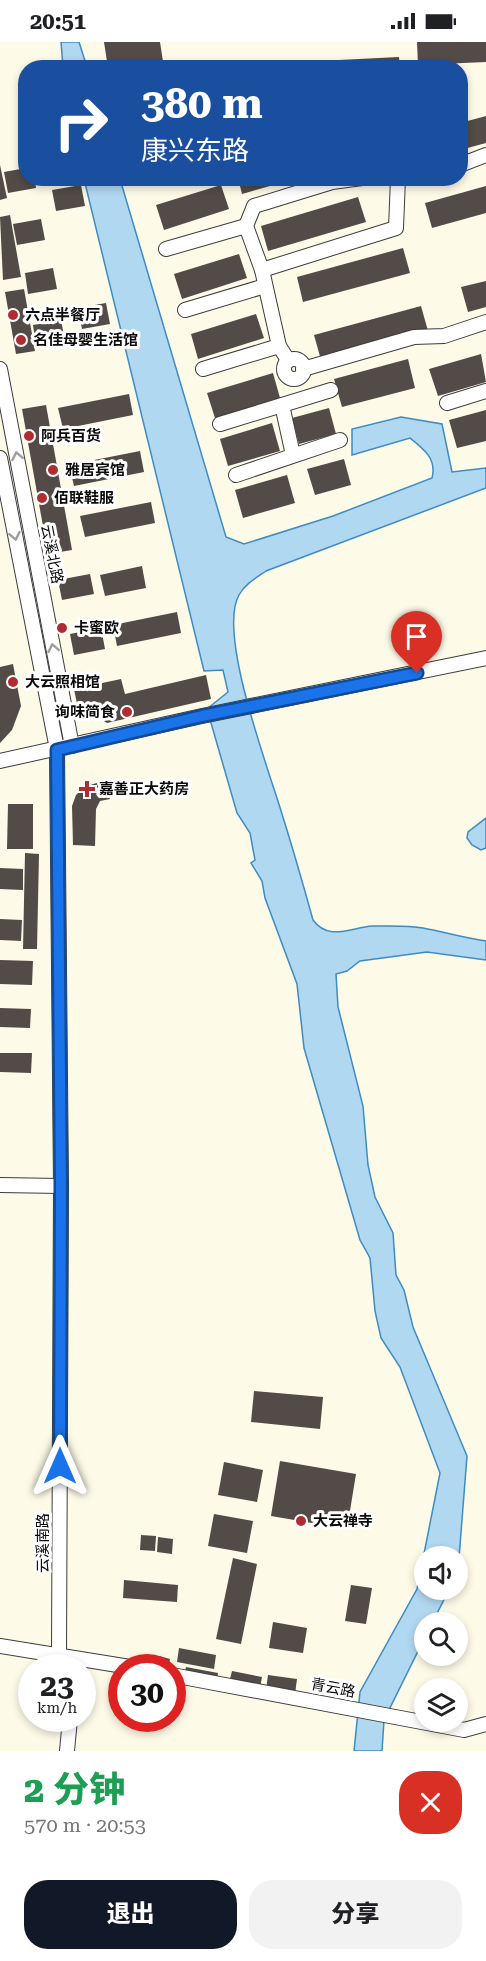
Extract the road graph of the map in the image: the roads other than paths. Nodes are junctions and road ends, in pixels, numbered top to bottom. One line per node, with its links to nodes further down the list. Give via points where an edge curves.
1 (486, 155): 2 (street)
2 (468, 162)
3 (319, 186): 5 (street, via 254,206)
4 (398, 186): 7 (street, via 396,228)
5 (246, 226): 6 (street); 7 (street)
6 (166, 249)
7 (262, 270): 8 (street)
8 (265, 286): 9 (street); 11 (street)
9 (185, 310)
10 (486, 322): 15 (street, via 444,336 414,337)
11 (279, 346): 12 (street); 14 (street)
12 (288, 360): 15 (street, via 299,360); 16 (street, via 284,373)
13 (0, 369): 27 (street, 云溪北路, one-way to 13)
14 (203, 369)
15 (303, 369): 16 (street, via 297,379)
16 (289, 378): 20 (street)
17 (331, 390): 20 (street)
18 (486, 391): 19 (street)
19 (447, 402)
20 (285, 404): 21 (street); 23 (street)
21 (220, 424)
22 (340, 440): 23 (street)
23 (293, 455): 25 (street)
24 (0, 458): 28 (street, one-way to 28)
25 (236, 475)
26 (486, 658): 27 (street)
27 (72, 746): 28 (street)
28 (57, 750): 29 (street); 31 (street, 云溪南路)
29 (0, 761)
30 (0, 1185): 31 (street)
31 (61, 1186): 33 (street, 云溪南路)
32 (0, 1646): 33 (street)
33 (59, 1653)
34 (186, 1678): 35 (street, 青云路, via 464,1730)
35 (486, 1724)
36 (69, 1732): 37 (street)
37 (68, 1751)

